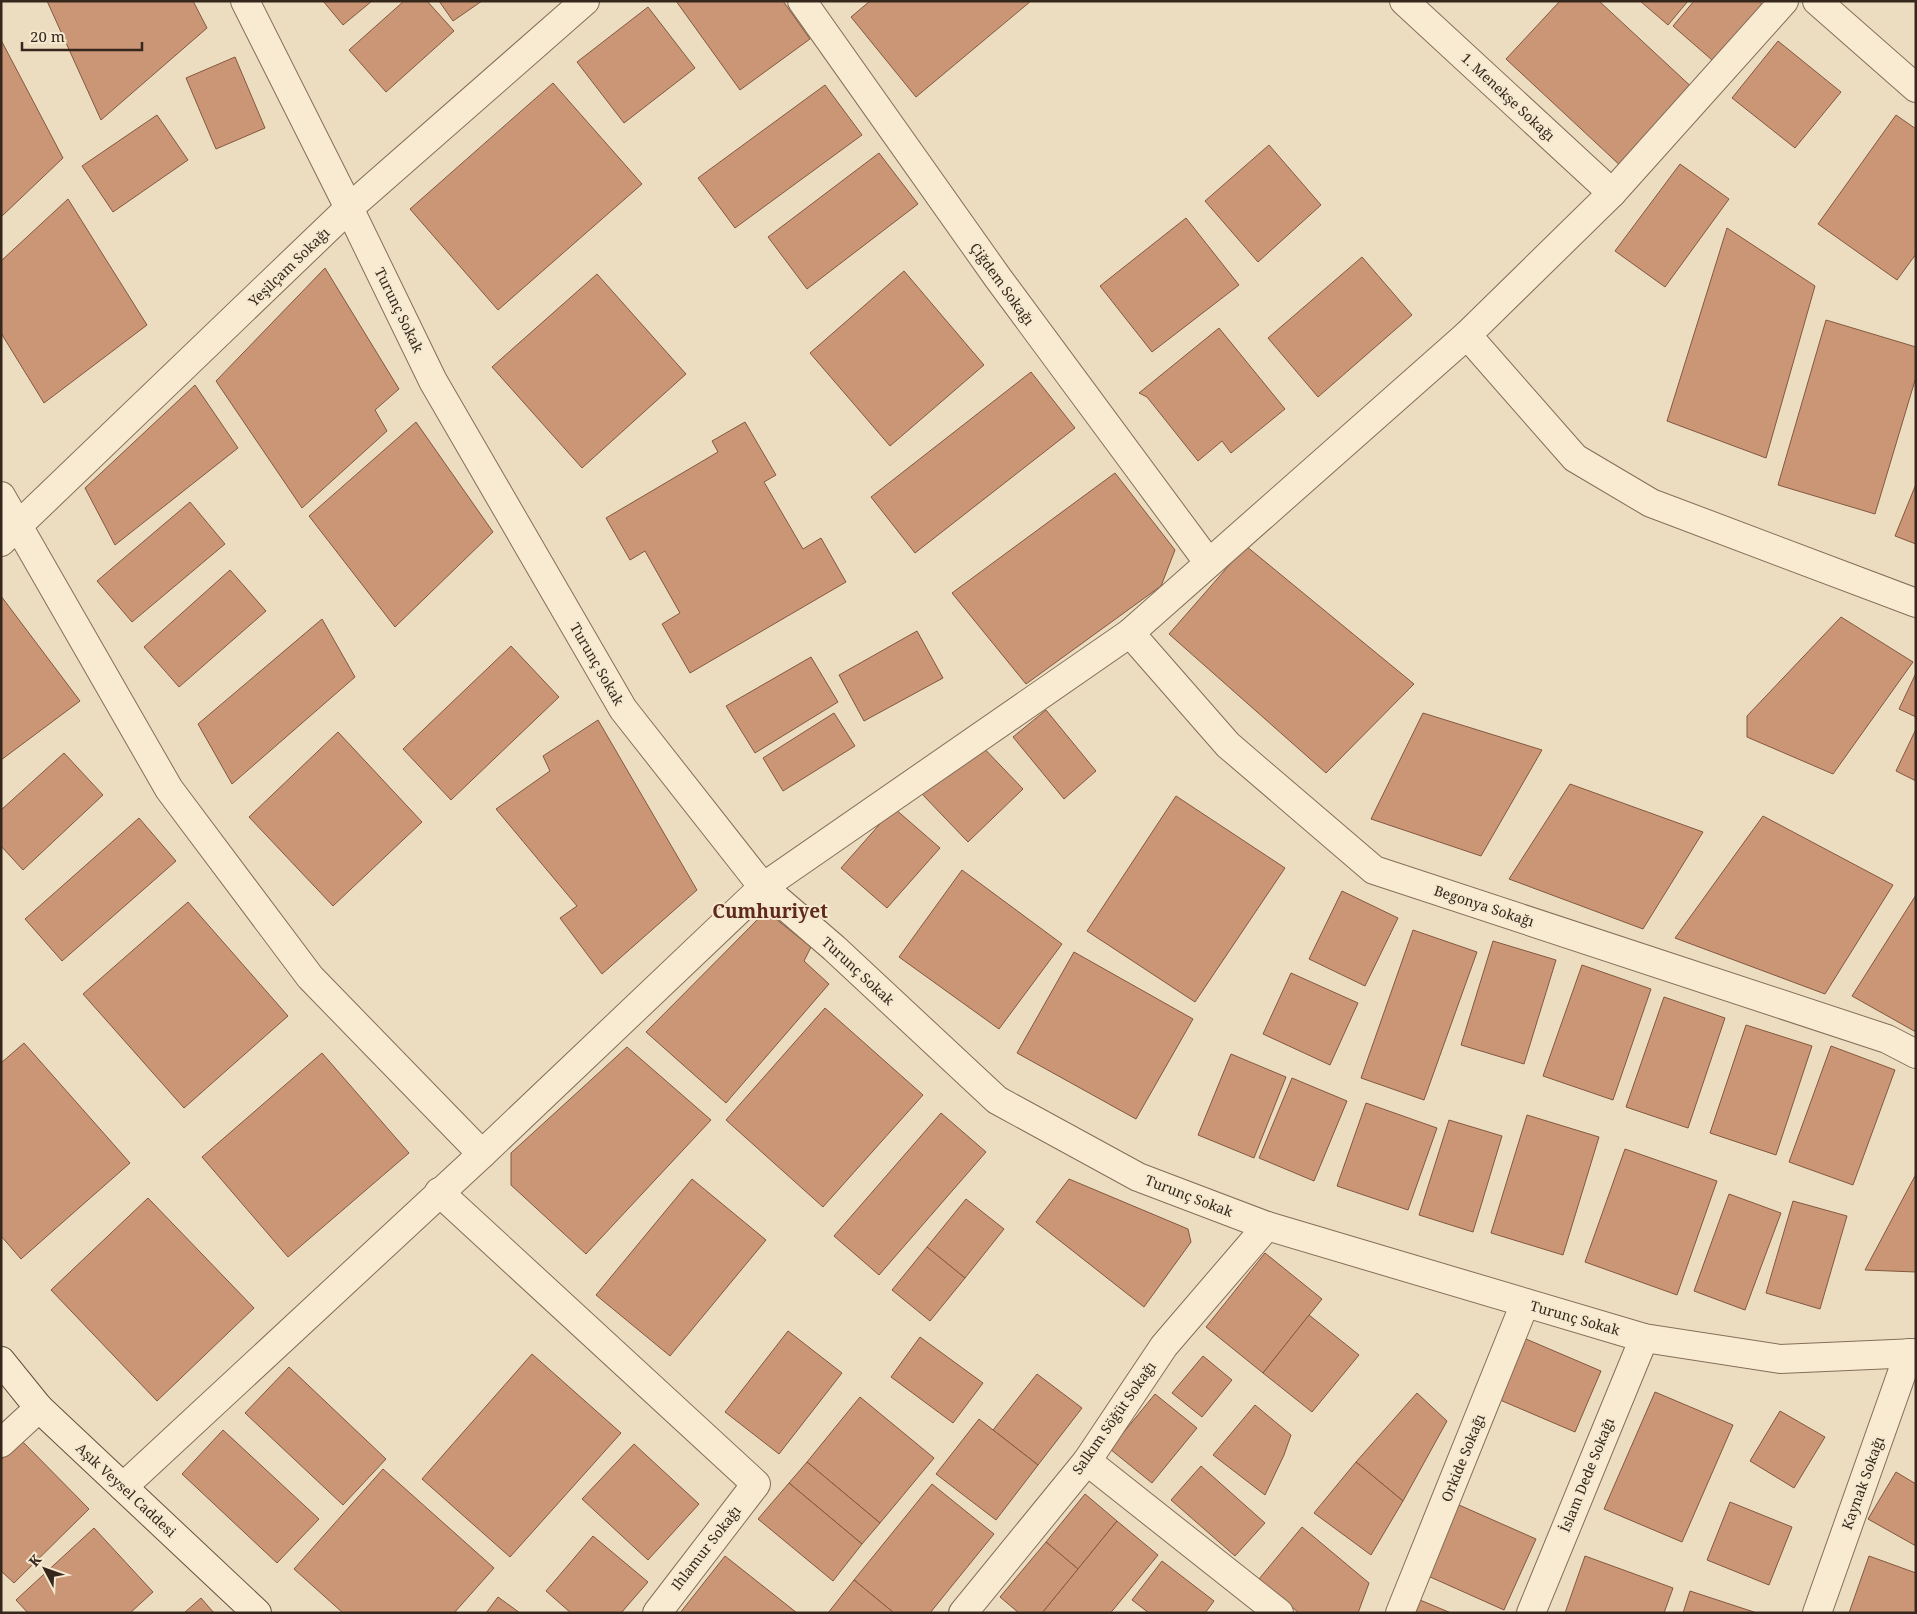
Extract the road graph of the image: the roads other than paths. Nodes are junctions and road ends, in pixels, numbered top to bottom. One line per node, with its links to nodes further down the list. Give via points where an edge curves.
1 (245, 1): 9 (street, Turunç Sokak)
2 (585, 1): 9 (street, Yeşilçam Sokağı)
3 (802, 1): 13 (street, Çiğdem Sokağı, via 998,278)
4 (1404, 1): 8 (street, 1. Menekşe Sokağı)
5 (1784, 1): 8 (street)
6 (1817, 1): 7 (street)
7 (1916, 88)
8 (1612, 193): 10 (street)
9 (349, 208): 12 (street, Yeşilçam Sokağı); 16 (street, Turunç Sokak, via 433,381 623,709)
10 (1467, 335): 13 (street); 14 (street, via 1575,458 1583,463 1651,503)
11 (1, 496): 12 (street)
12 (10, 534): 18 (street, via 169,789 310,977)
13 (1208, 562): 15 (street)
14 (1916, 603)
15 (1130, 633): 16 (street); 17 (street, Begonya Sokağı, via 1228,745 1374,870 1887,1039)
16 (762, 887): 18 (street); 20 (street, Turunç Sokak, via 834,948 997,1100 1138,1177)
17 (1916, 1054)
18 (482, 1154): 19 (street)
19 (439, 1192): 28 (street); 30 (street, Ihlamur Sokağı, via 756,1484)
20 (1267, 1226): 21 (street, Turunç Sokak); 27 (street, Salkım Söğüt Sokağı, via 1164,1346)
21 (1525, 1303): 22 (street, Turunç Sokak); 33 (street, Orkide Sokağı)
22 (1644, 1338): 23 (street, Turunç Sokak, via 1780,1358); 34 (street, İslam Dede Sokağı)
23 (1913, 1353): 35 (street, Kaynak Sokağı)
24 (1, 1361): 25 (street, Aşık Veysel Caddesi)
25 (39, 1408): 26 (street); 28 (street, Aşık Veysel Caddesi)
26 (1, 1443)
27 (1087, 1461): 31 (street, Salkım Söğüt Sokağı); 32 (street)
28 (123, 1487): 29 (street, Aşık Veysel Caddesi)
29 (257, 1613)
30 (657, 1613)
31 (963, 1613)
32 (1279, 1613)
33 (1400, 1613)
34 (1531, 1613)
35 (1817, 1613)

